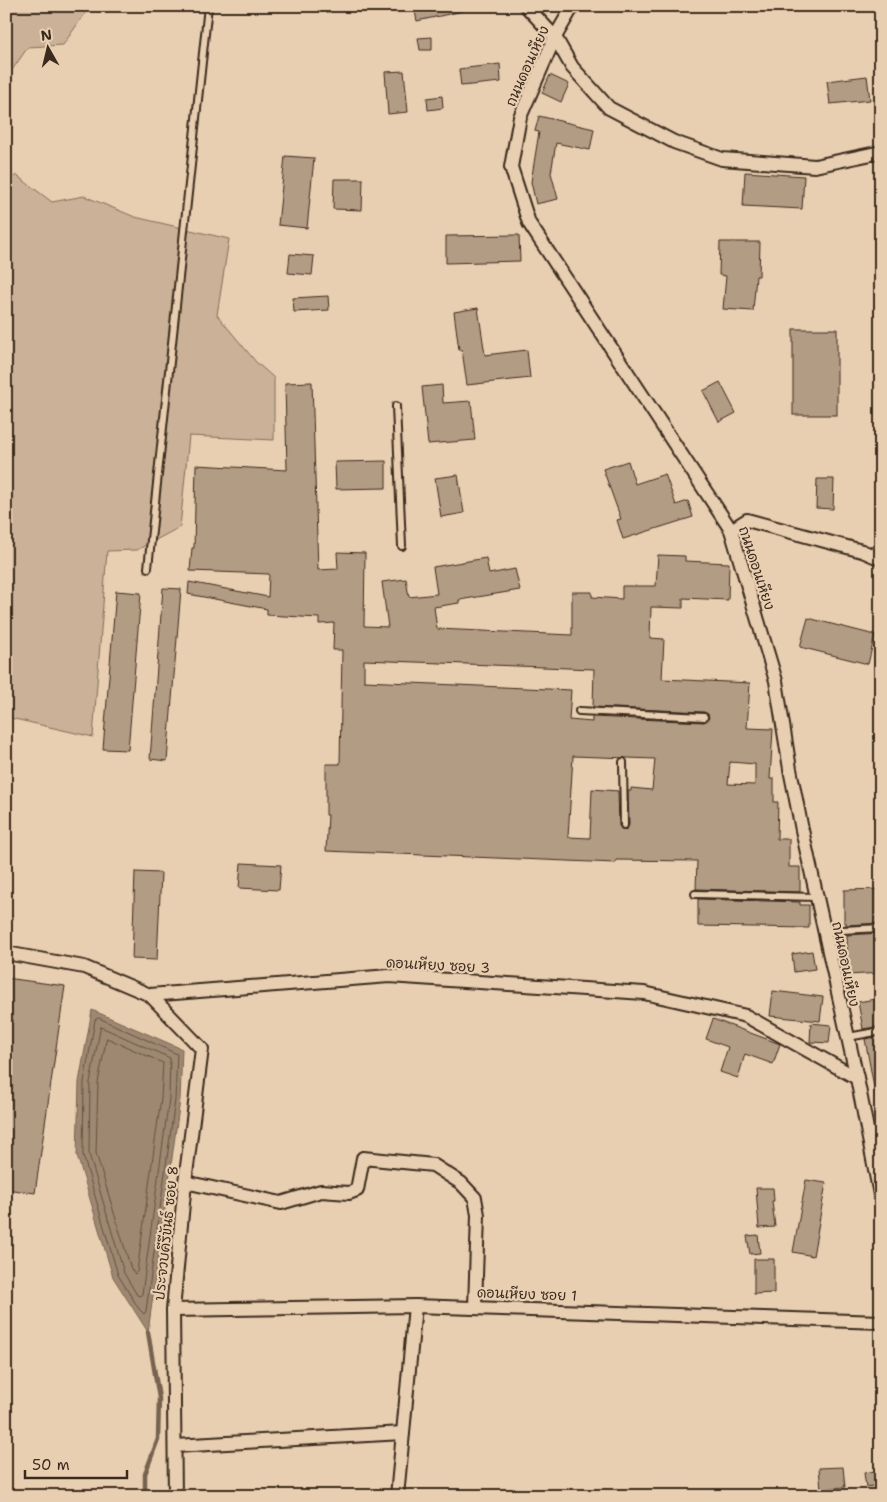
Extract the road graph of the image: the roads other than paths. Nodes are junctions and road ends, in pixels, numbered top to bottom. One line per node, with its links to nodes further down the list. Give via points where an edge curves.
1 (208, 6): 10 (lane)
2 (526, 6): 4 (street)
3 (573, 6): 4 (street, ถนนดอนเหียง)
4 (554, 37): 5 (street, via 572,67 609,108 690,148 722,159 815,166); 7 (street, ถนนดอนเหียง, via 520,117 512,167 529,223)
5 (881, 152)
6 (396, 406): 8 (lane)
7 (730, 530): 9 (street, via 747,520); 16 (street, ถนนดอนเหียง, via 776,681)
8 (402, 546)
9 (881, 559)
10 (148, 568)
11 (579, 711): 12 (lane)
12 (704, 717)
13 (623, 762): 14 (lane)
14 (624, 824)
15 (695, 894): 16 (lane)
16 (816, 897): 18 (street, ถนนดอนเหียง)
17 (881, 928): 18 (lane)
18 (823, 931): 22 (street, ถนนดอนเหียง)
19 (6, 953): 20 (street, ดอนเหียง ซอย 3, via 84,967)
20 (150, 995): 23 (street, ดอนเหียง ซอย 3, via 389,976 644,993 746,1016); 24 (street, ประจวบคีรีขันธ์ ซอย 8, via 202,1049)
21 (881, 1030): 22 (lane)
22 (846, 1037): 23 (street, ถนนดอนเหียง)
23 (856, 1078): 25 (street, ถนนดอนเหียง)
24 (185, 1182): 27 (street, via 281,1203 321,1191 349,1193 357,1190 363,1158 432,1165 461,1183 475,1198 478,1215); 28 (street, ประจวบคีรีขันธ์ ซอย 8)
25 (881, 1200)
26 (416, 1306): 27 (street, ดอนเหียง ซอย 1); 28 (street, ดอนเหียง ซอย 1); 30 (street)
27 (476, 1307): 29 (street, ดอนเหียง ซอย 1)
28 (173, 1310): 31 (street, ประจวบคีรีขันธ์ ซอย 8)
29 (881, 1322)
30 (403, 1433): 31 (street); 33 (street)
31 (175, 1446): 32 (street, ประจวบคีรีขันธ์ ซอย 8)
32 (175, 1496)
33 (397, 1496)

